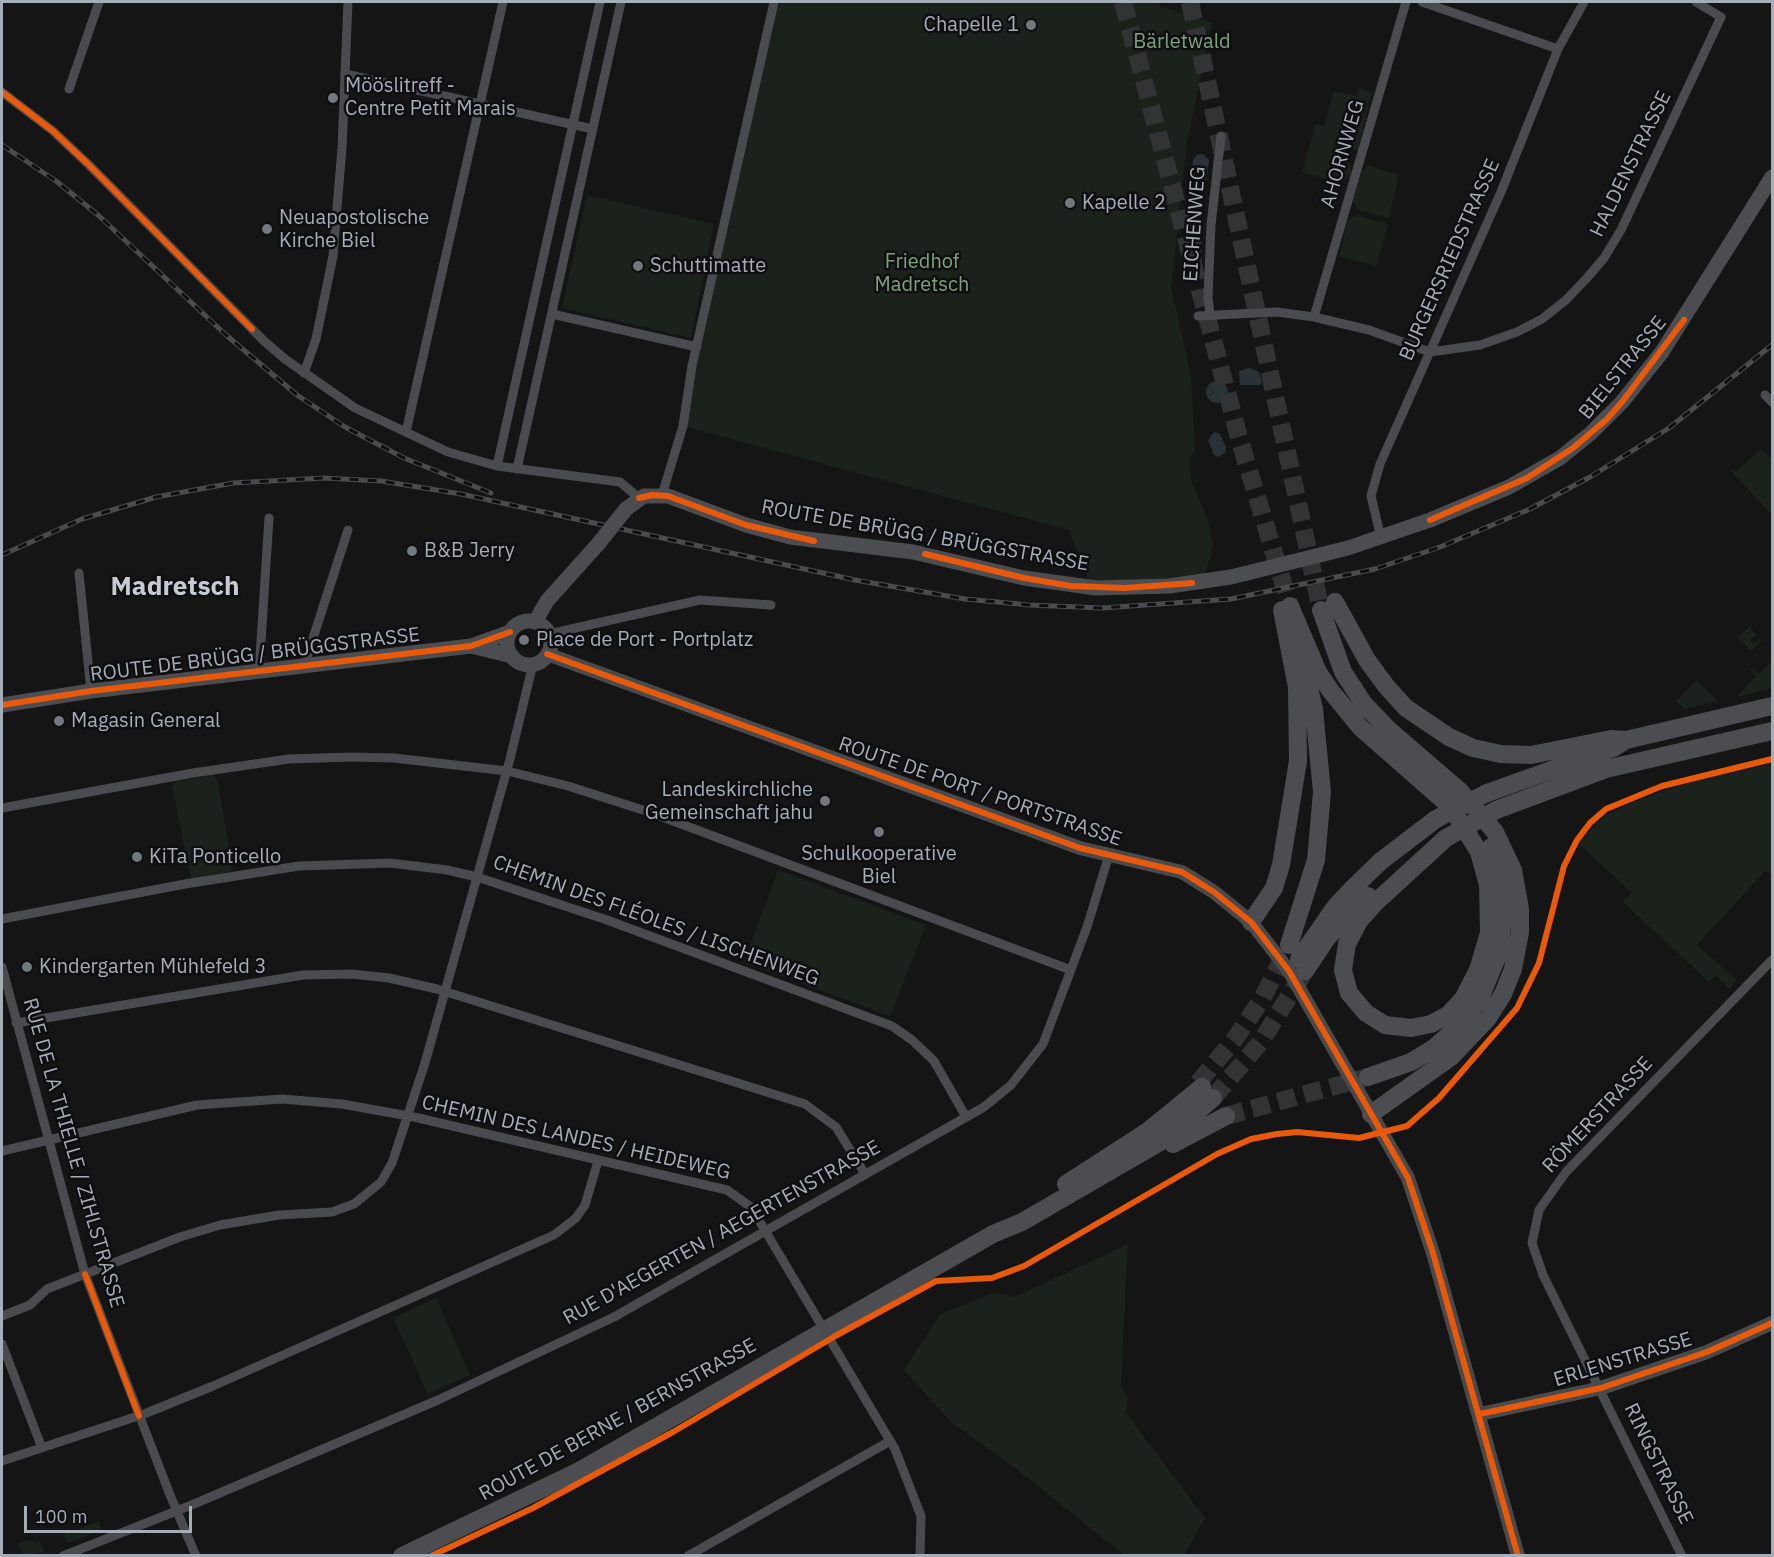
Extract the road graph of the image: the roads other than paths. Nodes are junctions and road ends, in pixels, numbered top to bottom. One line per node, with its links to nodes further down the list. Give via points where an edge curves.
1 (99, 2): 13 (street)
2 (348, 2): 12 (street)
3 (503, 2): 15 (street)
4 (600, 2): 16 (street)
5 (621, 2): 17 (street)
6 (774, 2): 24 (street)
7 (1406, 2): 23 (street, AHORNWEG)
8 (1422, 2): 11 (street)
9 (1584, 2): 11 (street, BURGERSRIEDSTRASSE)
10 (1696, 2): 25 (street, HALDENSTRASSE, via 1721,17 1621,230 1592,273 1542,319 1517,332 1480,345)
11 (1558, 49): 25 (street, BURGERSRIEDSTRASSE, via 1501,192)
12 (345, 74): 15 (street); 26 (street, via 333,256 316,339)
13 (69, 89)
14 (2, 92): 26 (street, via 53,131 252,329)
15 (481, 105): 16 (street); 27 (street)
16 (572, 126): 17 (street); 28 (street)
17 (593, 129): 20 (street)
18 (1221, 136): 21 (street, EICHENWEG, via 1211,225)
19 (1773, 177): 34 (main road, BIELSTRASSE, via 1684,320 1607,419 1560,458 1527,478 1449,513)
20 (552, 314): 24 (street); 29 (street)
21 (1210, 315): 22 (street, HALDENSTRASSE); 23 (street, HALDENSTRASSE, via 1277,312)
22 (1198, 316)
23 (1314, 316): 25 (street, HALDENSTRASSE)
24 (697, 347): 30 (street, via 683,426)
25 (1430, 352): 34 (street, BURGERSRIEDSTRASSE, via 1374,481 1372,505)
26 (304, 373): 27 (street, via 356,408)
27 (406, 432): 28 (street, via 448,452)
28 (497, 466): 29 (street)
29 (517, 469): 31 (street, via 620,482)
30 (662, 495): 31 (main road, ROUTE DE BRÜGG / BRÜGGSTRASSE); 36 (main road, ROUTE DE BRÜGG / BRÜGGSTRASSE, via 790,537 913,552 1048,582 1110,588)
31 (639, 498): 39 (main road, bridge, via 547,602)
32 (270, 518): 47 (street)
33 (348, 530): 46 (street)
34 (1381, 537): 36 (main road, BIELSTRASSE, via 1284,565)
35 (79, 573): 48 (street)
36 (1192, 583)
37 (771, 605): 41 (street, via 700,600)
38 (1285, 607): 56 (highway, via 1318,672 1361,728 1451,807 1479,852 1488,885 1489,933 1478,970 1463,999 1448,1015 1431,1024 1411,1028 1385,1025 1366,1013 1349,993 1343,970 1347,944 1372,906); 59 (highway, via 1297,687 1298,761 1274,888); 61 (highway, via 1314,709 1322,792 1316,860)
39 (535, 622): 40 (main road, via 524,622); 41 (main road)
40 (510, 632): 42 (main road, ROUTE DE BRÜGG / BRÜGGSTRASSE); 44 (main road, via 507,644)
41 (549, 634): 43 (main road)
42 (471, 646): 44 (main road, ROUTE DE BRÜGG / BRÜGGSTRASSE); 46 (main road, ROUTE DE BRÜGG / BRÜGGSTRASSE)
43 (547, 654): 45 (main road); 57 (main road, ROUTE DE PORT / PORTSTRASSE)
44 (512, 656): 45 (main road, via 521,663)
45 (533, 664): 53 (street)
46 (304, 666): 47 (main road, ROUTE DE BRÜGG / BRÜGGSTRASSE)
47 (259, 672): 48 (main road, ROUTE DE BRÜGG / BRÜGGSTRASSE)
48 (91, 691): 49 (main road, ROUTE DE BRÜGG / BRÜGGSTRASSE)
49 (2, 705)
50 (1773, 706): 52 (highway)
51 (1773, 731): 56 (highway, bridge, via 1606,769 1496,810)
52 (1626, 740): 55 (highway, via 1511,754 1473,748 1449,738 1406,708 1328,606 1333,651 1358,697); 61 (highway, bridge, via 1488,793 1436,819 1353,888)
53 (507, 771): 54 (street, via 383,758 280,760); 58 (street); 64 (street, via 649,812)
54 (2, 808)
55 (1476, 809): 67 (highway, via 1498,867 1503,894 1502,936 1492,973 1474,1007 1447,1037 1412,1062); 68 (highway, via 1495,832 1517,888 1520,932 1513,969 1497,1006 1467,1042)
56 (1446, 838): 61 (highway, via 1385,879)
57 (1108, 855): 59 (main road, ROUTE DE PORT / PORTSTRASSE, via 1182,872); 64 (street, RUE D'AEGERTEN / AEGERTENSTRASSE)
58 (477, 877): 60 (street, CHEMIN DES FLÉOLES / LISCHENWEG, via 411,865 329,863 238,874); 65 (street); 71 (street, CHEMIN DES FLÉOLES / LISCHENWEG, via 607,920 892,1026 934,1061)
59 (1246, 917): 68 (main road, ROUTE DE PORT / PORTSTRASSE, via 1289,971)
60 (2, 919)
61 (1298, 958)
62 (1773, 960): 83 (street, RÖMERSTRASSE, via 1566,1172 1539,1210 1532,1243 1543,1275)
63 (2, 967): 66 (street, RUE DE LA THIELLE / ZIHLSTRASSE)
64 (1071, 970): 71 (street, RUE D'AEGERTEN / AEGERTENSTRASSE, via 1043,1044 1032,1061 998,1097)
65 (443, 992): 66 (street, via 371,976 303,975); 69 (street); 76 (street, via 805,1104 836,1127)
66 (16, 1023): 72 (street, RUE DE LA THIELLE / ZIHLSTRASSE)
67 (1368, 1077)
68 (1371, 1114): 84 (main road, ROUTE DE PORT / PORTSTRASSE, via 1408,1178 1419,1208)
69 (408, 1116): 72 (street, CHEMIN DES LANDES / HEIDEWEG, via 342,1104 243,1100 154,1113); 74 (street, CHEMIN DES LANDES / HEIDEWEG); 79 (street, via 387,1173 354,1204 332,1212 279,1215 220,1225)
70 (1226, 1116): 75 (highway, via 1153,1155)
71 (966, 1117): 76 (street, RUE D'AEGERTEN / AEGERTENSTRASSE)
72 (47, 1140): 73 (street, CHEMIN DES LANDES / HEIDEWEG); 79 (street, RUE DE LA THIELLE / ZIHLSTRASSE)
73 (2, 1151)
74 (598, 1161): 77 (street, CHEMIN DES LANDES / HEIDEWEG, via 727,1190 744,1200); 85 (street, via 585,1205 576,1218 554,1235)
75 (1109, 1173): 78 (highway); 78 (highway, via 1167,1138 1204,1089)
76 (866, 1174): 77 (street, RUE D'AEGERTEN / AEGERTENSTRASSE)
77 (766, 1231): 86 (street, CHEMIN DES LANDES / HEIDEWEG, bridge); 89 (street, RUE D'AEGERTEN / AEGERTENSTRASSE, via 614,1317 438,1400)
78 (993, 1234): 92 (highway, ROUTE DE BERNE / BERNSTRASSE, via 579,1472)
79 (85, 1274): 80 (street, via 47,1289 30,1305); 85 (street, RUE DE LA THIELLE / ZIHLSTRASSE)
80 (2, 1316)
81 (1773, 1323): 83 (main road, ERLENSTRASSE, via 1707,1352)
82 (2, 1344): 87 (street)
83 (1601, 1388): 84 (main road, ERLENSTRASSE); 96 (street, RINGSTRASSE)
84 (1480, 1414): 95 (main road, ROUTE DE PORT / PORTSTRASSE)
85 (139, 1416): 87 (street); 89 (street, RUE DE LA THIELLE / ZIHLSTRASSE)
86 (890, 1441): 93 (street); 94 (street, CHEMIN DES LANDES / HEIDEWEG, via 921,1516)
87 (42, 1448): 88 (street)
88 (2, 1461)
89 (177, 1511): 90 (street); 91 (street, RUE DE LA THIELLE / ZIHLSTRASSE)
90 (63, 1556)
91 (196, 1556)
92 (402, 1556)
93 (688, 1556)
94 (920, 1556)
95 (1518, 1556)
96 (1683, 1556)

